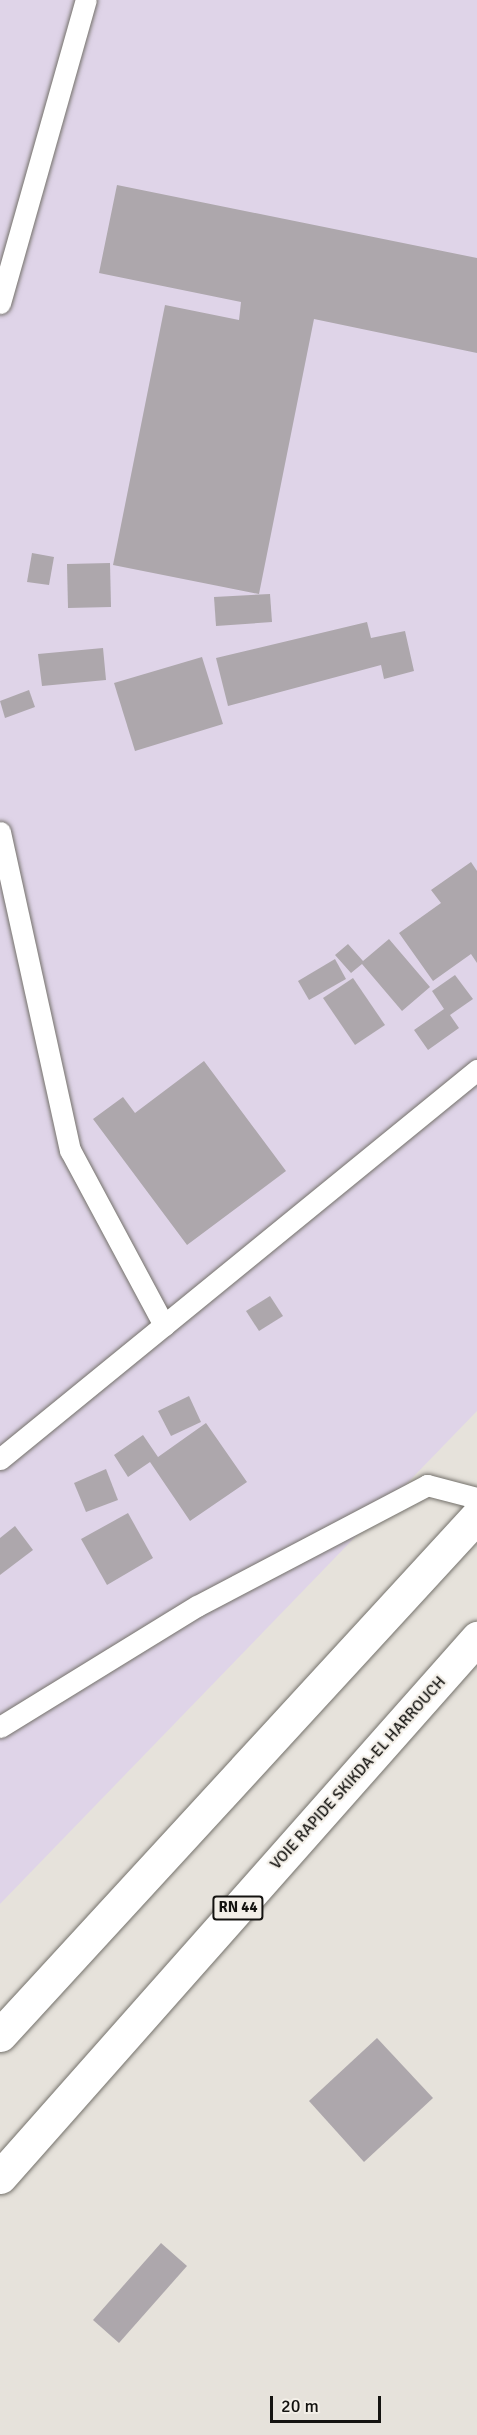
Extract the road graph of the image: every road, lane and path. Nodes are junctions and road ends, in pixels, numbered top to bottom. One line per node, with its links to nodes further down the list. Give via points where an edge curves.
1 (86, 0): 2 (lane)
2 (0, 303)
3 (0, 832): 5 (lane, via 70,1150)
4 (477, 1070): 5 (lane)
5 (164, 1326): 6 (lane)
6 (0, 1459)
7 (477, 1497): 10 (lane, via 427,1485 197,1606)
8 (477, 1516): 11 (highway)
9 (477, 1638): 12 (highway, VOIE RAPIDE SKIKDA-EL HARROUCH / RN 44)
10 (0, 1727)
11 (0, 2035)
12 (0, 2177)

